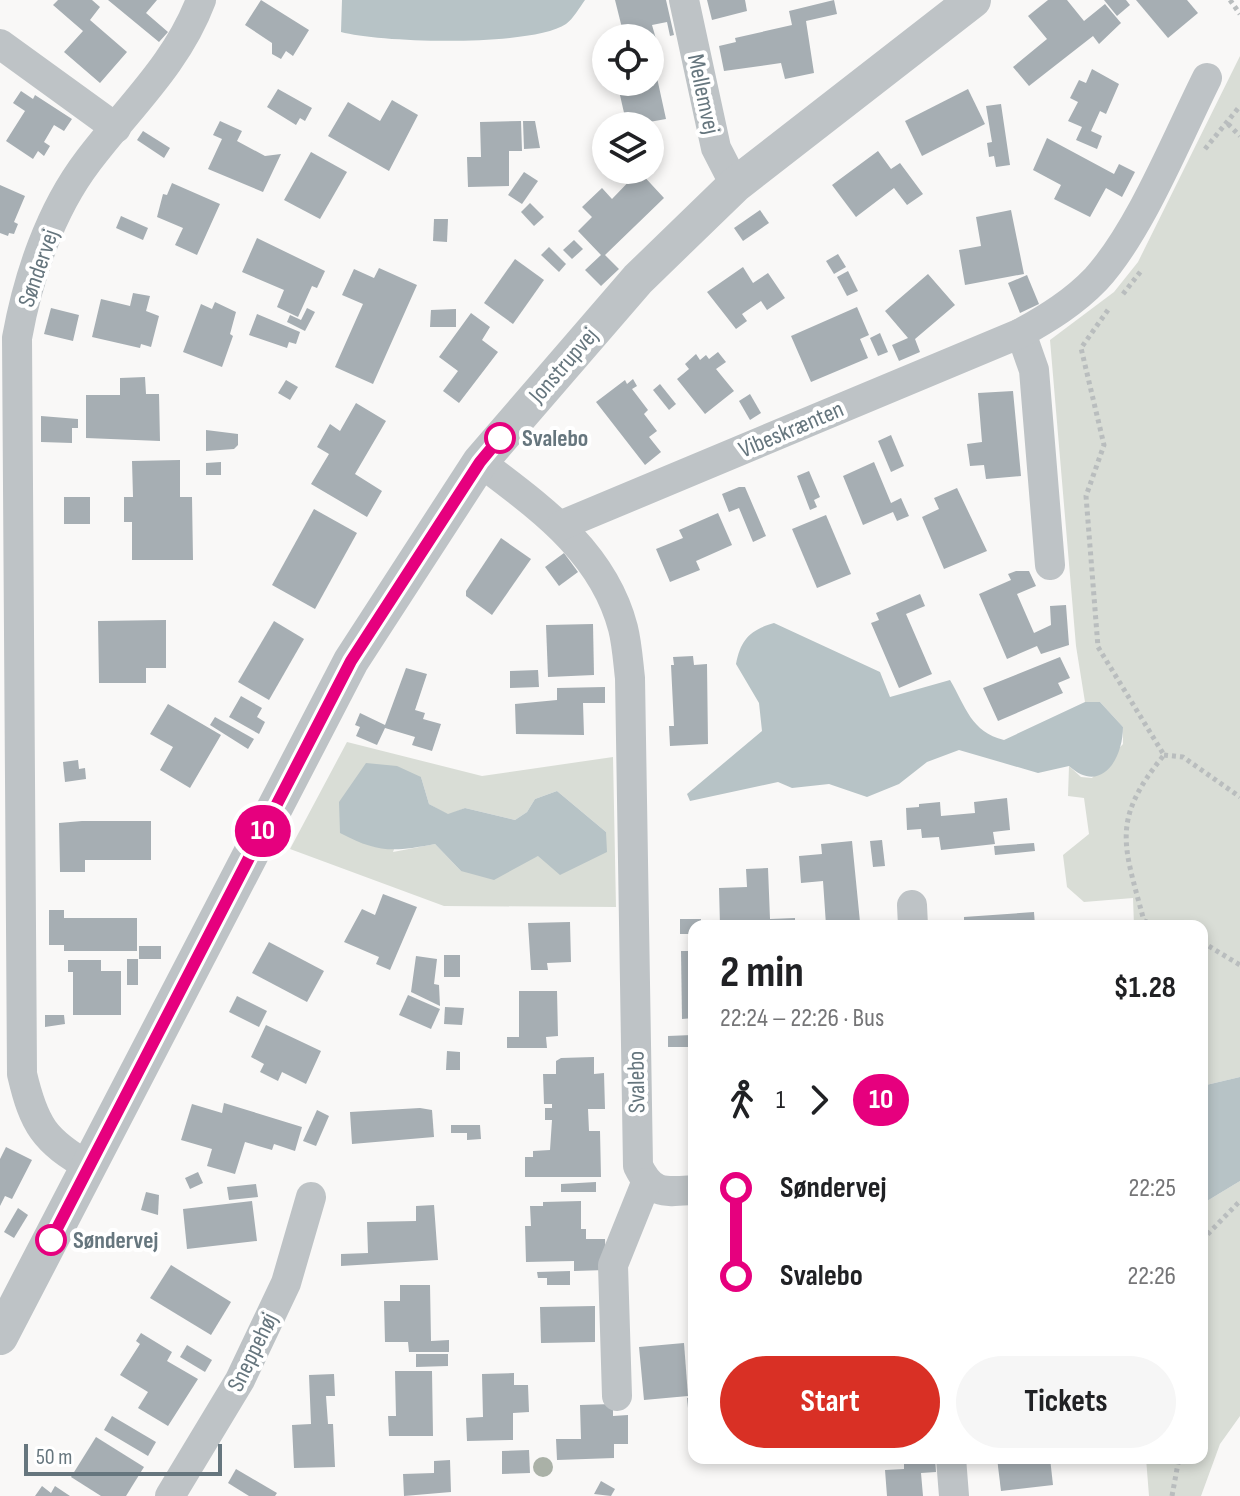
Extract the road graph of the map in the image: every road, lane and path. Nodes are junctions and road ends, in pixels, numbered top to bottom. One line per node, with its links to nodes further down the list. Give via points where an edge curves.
1 (201, 0): 10 (street, Søndervej, via 163,72)
2 (684, 0): 13 (street, Mellemvej, via 716,148)
3 (973, 0): 13 (street, Jonstrupvej)
4 (1230, 0): 5 (path)
5 (1240, 14)
6 (0, 44): 10 (street)
7 (1207, 78): 15 (street, Vibeskrænten, via 1122,245 1060,311)
8 (1240, 106): 9 (path)
9 (1228, 124): 11 (path); 12 (path)
10 (116, 128): 24 (street, Søndervej, via 86,163 63,202 24,299 17,338 22,1074 31,1114 53,1146)
11 (1240, 136)
12 (1204, 150)
13 (735, 185): 16 (street, Jonstrupvej, via 638,279)
14 (1148, 257): 19 (path, via 1134,283 1081,348 1104,445 1086,496 1098,647)
15 (1021, 333): 17 (street, Vibeskrænten); 18 (street, via 1034,370)
16 (480, 462): 17 (street, Svalebo); 24 (street, Jonstrupvej, via 351,661)
17 (562, 525): 25 (street, Svalebo, via 609,590 623,628 630,678 638,1166)
18 (1050, 565)
19 (1164, 755): 20 (path, via 1183,757); 21 (path, via 1129,805 1124,842)
20 (1240, 797)
21 (1144, 920)
22 (1208, 946): 23 (path)
23 (1240, 965)
24 (90, 1167): 30 (street, Jonstrupvej)
25 (646, 1183): 26 (street, via 665,1192); 31 (street, via 613,1265)
26 (688, 1190)
27 (311, 1197): 34 (street, Sneppehøj, via 286,1283 240,1380)
28 (1240, 1201): 29 (path)
29 (1208, 1234)
30 (0, 1337)
31 (617, 1396)
32 (951, 1464): 35 (street)
33 (1178, 1464): 36 (path)
34 (170, 1496)
35 (954, 1496)
36 (1172, 1496)

